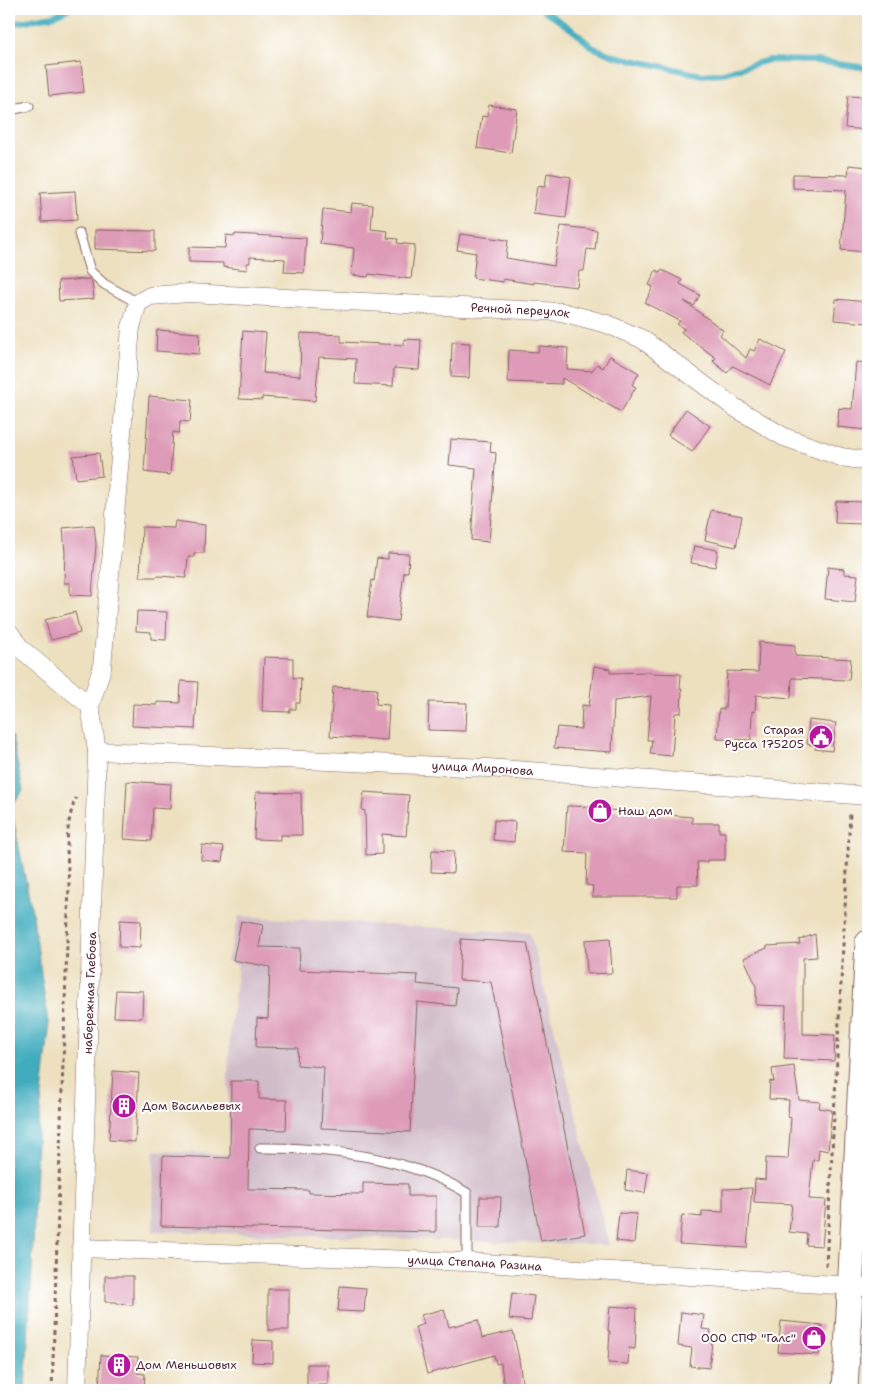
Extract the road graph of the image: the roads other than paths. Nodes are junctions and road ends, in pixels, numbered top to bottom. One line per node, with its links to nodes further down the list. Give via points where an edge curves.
1 (29, 106): 2 (lane)
2 (9, 110)
3 (79, 233): 4 (lane, via 90,271 104,284)
4 (138, 304): 5 (street, Речной переулок, via 150,296 189,293 562,312 642,338 734,407 784,437 841,457); 7 (street, via 131,327 102,668)
5 (868, 461)
6 (9, 632): 7 (street, via 21,649)
7 (90, 706): 8 (street, набережная Глебова)
8 (97, 759): 9 (street, улица Миронова, via 487,768); 12 (street, набережная Глебова)
9 (868, 796)
10 (868, 943): 14 (street)
11 (260, 1148): 13 (lane, via 294,1147 352,1154 418,1170 447,1181 467,1193)
12 (81, 1248): 13 (street, улица Степана Разина); 15 (street, набережная Глебова)
13 (468, 1262): 14 (street, улица Степана Разина)
14 (860, 1287): 16 (street)
15 (77, 1390)
16 (845, 1390)

